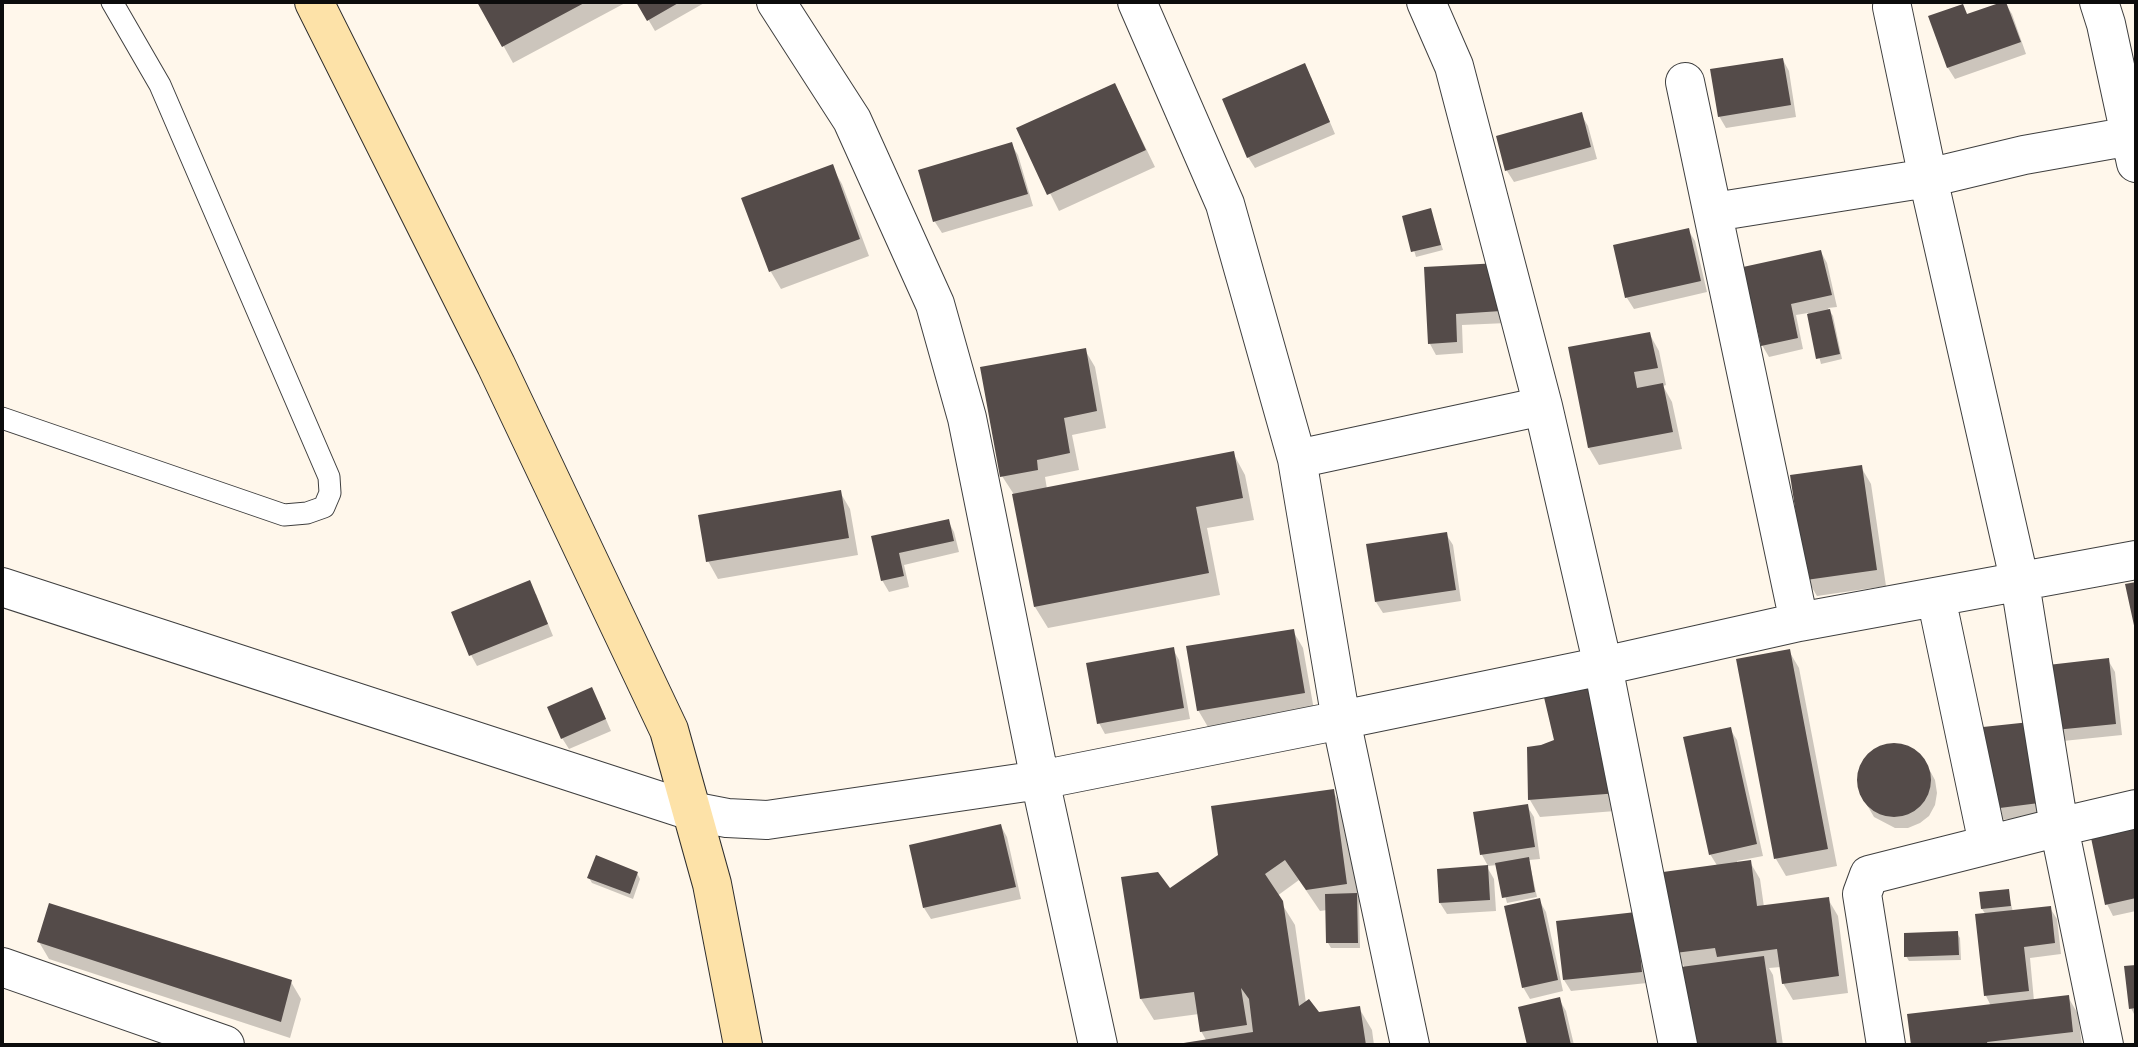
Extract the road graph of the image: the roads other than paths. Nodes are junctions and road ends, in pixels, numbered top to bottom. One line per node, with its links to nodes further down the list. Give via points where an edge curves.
1 (112, 2): 13 (lane, via 160,85 329,477 330,493 324,507 284,515)
2 (314, 2): 24 (street, via 496,365 669,730)
3 (776, 2): 22 (street, via 852,120 935,304 967,418)
4 (1136, 2): 14 (street, via 1225,204)
5 (1426, 2): 12 (street, via 1454,66)
6 (2099, 2): 9 (street)
7 (1892, 7): 10 (street)
8 (1685, 82): 11 (street)
9 (2133, 150): 10 (street, via 2024,155)
10 (1928, 178): 11 (street); 16 (street)
11 (1714, 212): 19 (street)
12 (1543, 406): 14 (street); 20 (street)
13 (2, 418)
14 (1297, 459): 21 (street)
15 (2136, 560): 16 (street)
16 (2020, 583): 18 (street); 25 (street)
17 (2, 587): 24 (street)
18 (1936, 597): 19 (street); 26 (street)
19 (1799, 622): 20 (street)
20 (1603, 666): 21 (street); 32 (street)
21 (1341, 720): 22 (street); 31 (street)
22 (1041, 780): 24 (street, via 767,820); 30 (street)
23 (2136, 809): 25 (street)
24 (691, 811): 29 (street, via 712,884)
25 (2059, 827): 26 (street); 34 (street)
26 (1989, 844): 33 (street, via 1869,875 1862,894)
27 (2, 968): 28 (street)
28 (225, 1045)
29 (743, 1045)
30 (1098, 1045)
31 (1410, 1045)
32 (1678, 1045)
33 (1886, 1045)
34 (2105, 1045)

